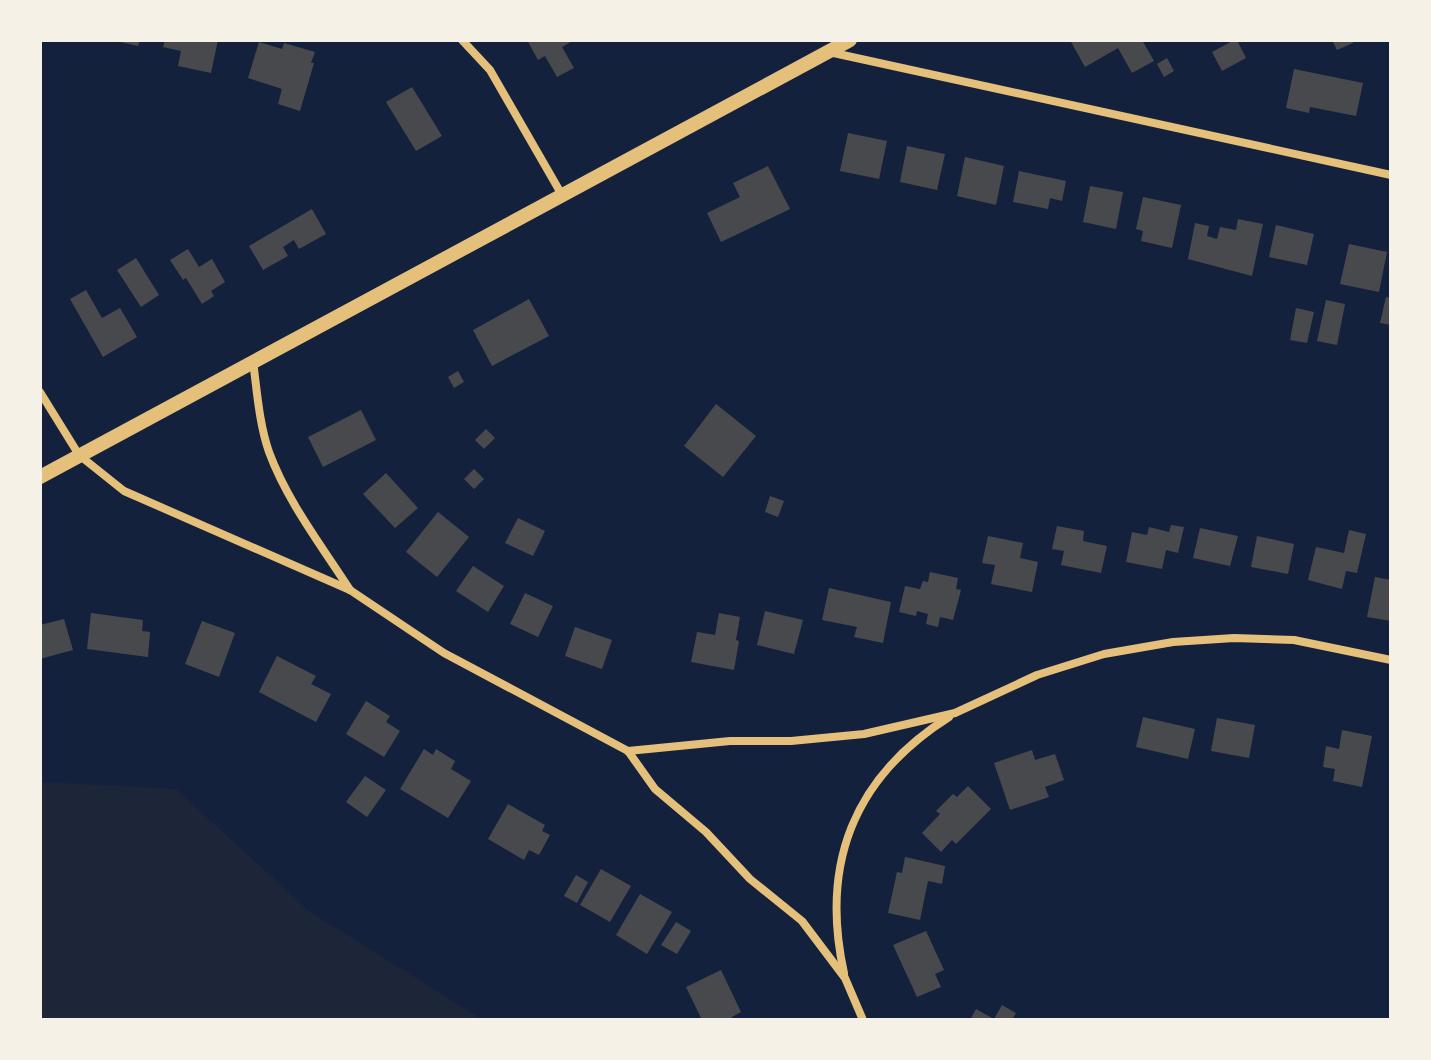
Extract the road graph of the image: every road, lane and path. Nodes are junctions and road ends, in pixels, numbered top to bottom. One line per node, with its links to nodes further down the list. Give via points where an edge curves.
1 (462, 40): 5 (street, via 490,70)
2 (850, 40): 3 (street)
3 (828, 52): 4 (street); 5 (street)
4 (1391, 175)
5 (562, 195): 6 (street)
6 (253, 361): 8 (street); 10 (street, via 268,450 285,488)
7 (40, 392): 8 (street)
8 (79, 455): 9 (street); 10 (street, via 124,491)
9 (40, 477)
10 (350, 590): 13 (street, via 444,653)
11 (1391, 660): 12 (street, via 1294,640 1173,642 1104,654 1037,675)
12 (955, 713): 13 (street, via 864,734); 14 (street, via 893,762 853,824 835,900)
13 (628, 751): 14 (street, via 655,789 802,921)
14 (845, 978): 15 (street)
15 (863, 1020)

